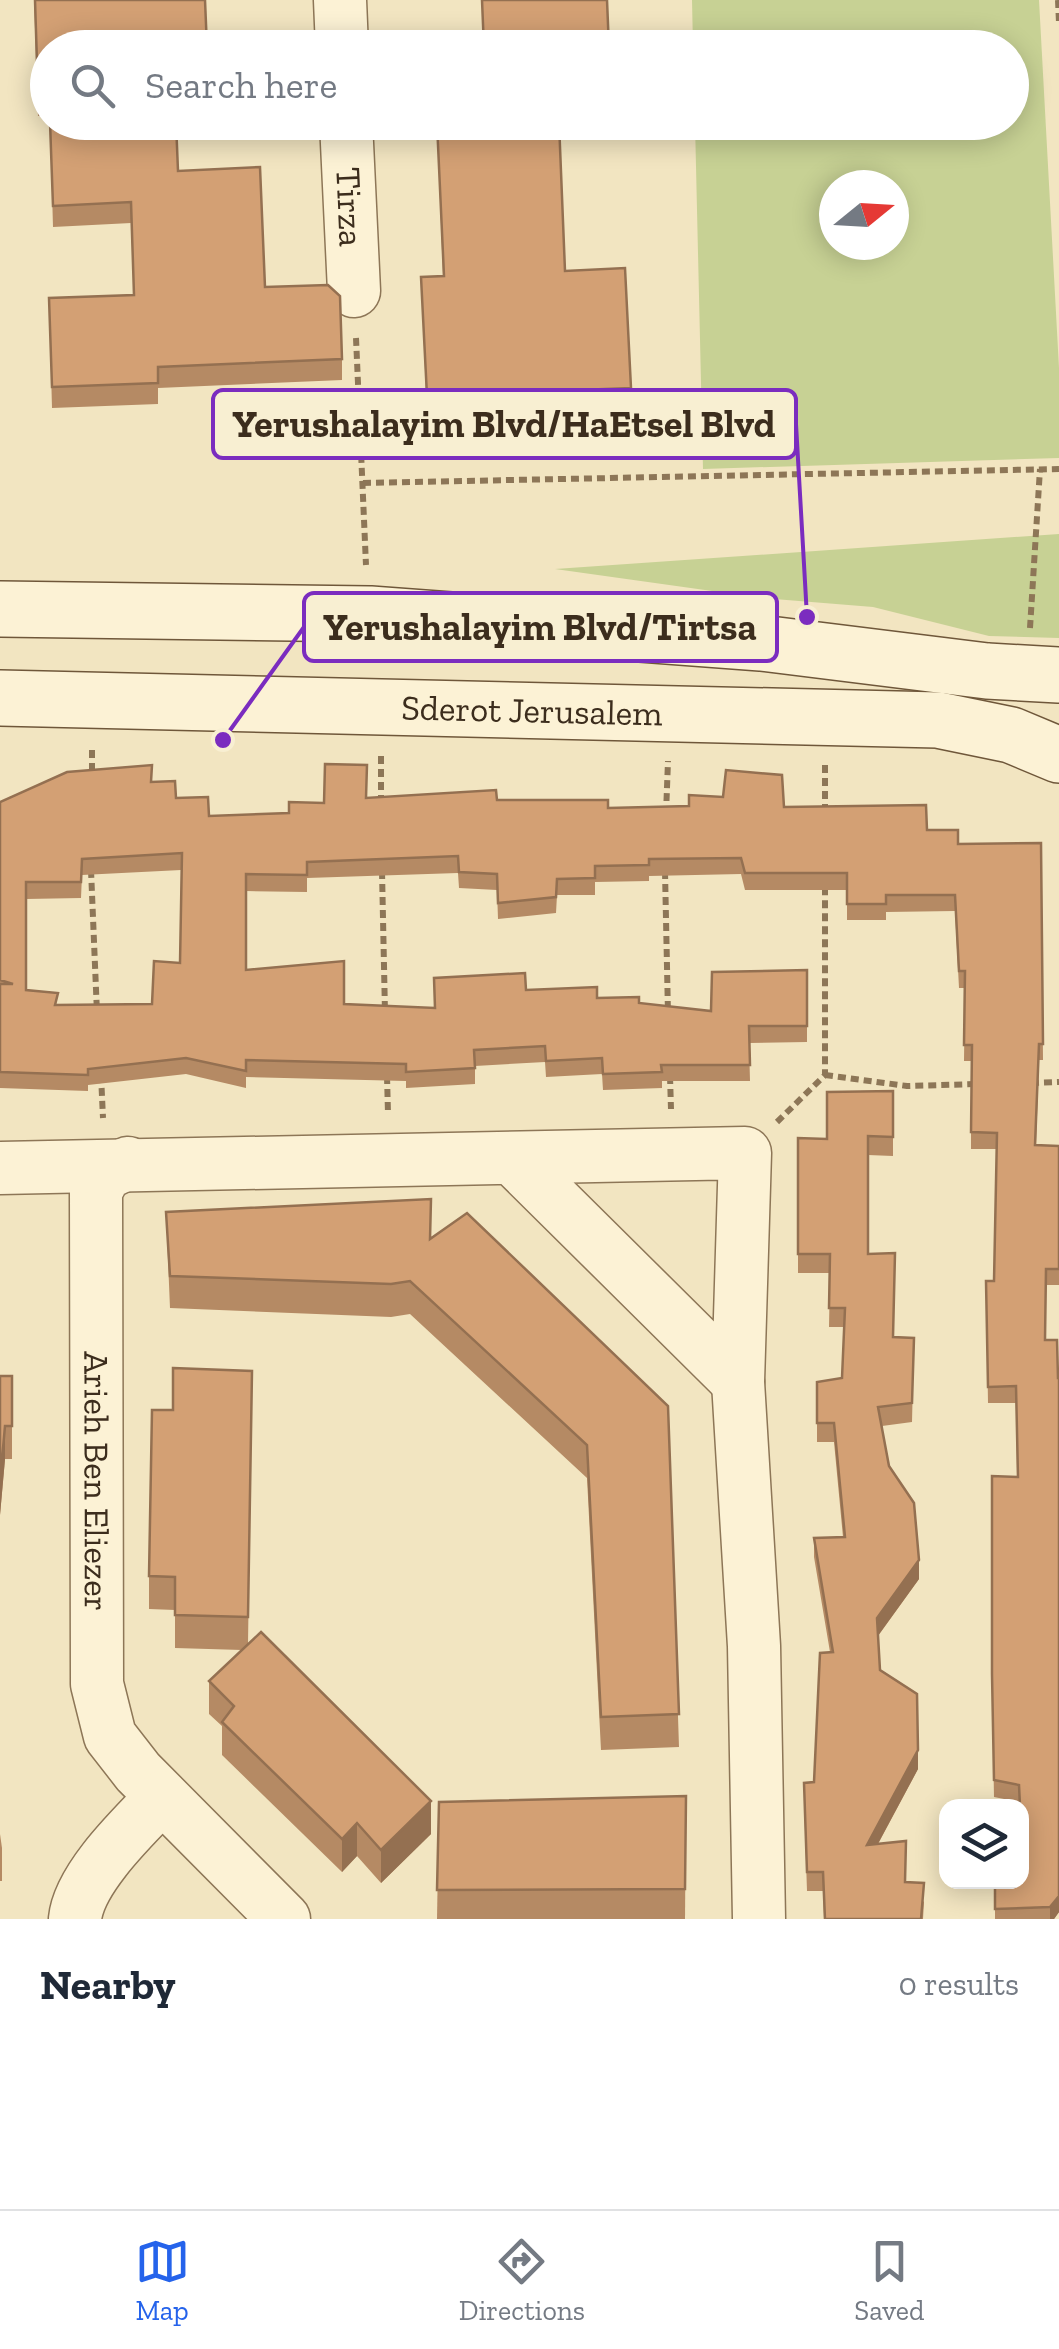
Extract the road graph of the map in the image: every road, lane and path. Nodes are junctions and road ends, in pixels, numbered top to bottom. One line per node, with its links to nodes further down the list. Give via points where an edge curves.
1 (340, 0): 4 (street)
2 (1058, 0): 3 (path)
3 (1059, 23)
4 (341, 30)
5 (347, 140): 6 (street, Tirza)
6 (355, 308): 9 (path)
7 (1040, 469): 8 (path); 9 (path); 12 (path)
8 (1059, 469)
9 (363, 483): 10 (path)
10 (367, 582)
11 (0, 610): 12 (main road, via 370,614 761,643 987,671)
12 (1044, 662)
13 (0, 698): 18 (main road, Sderot Jerusalem, via 938,720 1010,735)
14 (92, 738): 19 (path)
15 (381, 744): 21 (path)
16 (669, 750): 22 (path)
17 (826, 754): 20 (path)
18 (1059, 755)
19 (92, 781)
20 (825, 817)
21 (382, 822)
22 (666, 828)
23 (382, 856): 28 (path)
24 (665, 863): 27 (path)
25 (91, 865): 29 (path)
26 (825, 878): 33 (path)
27 (668, 1016)
28 (386, 1024)
29 (98, 1032)
30 (670, 1056): 38 (path)
31 (386, 1063): 40 (path)
32 (100, 1070): 41 (path)
33 (826, 1076): 36 (path, via 907,1086); 37 (path)
34 (1059, 1082): 35 (path)
35 (1020, 1083)
36 (984, 1084)
37 (745, 1153): 38 (street); 43 (street)
38 (672, 1155): 39 (street)
39 (512, 1158): 40 (street); 43 (street)
40 (389, 1160): 41 (street)
41 (117, 1164): 42 (street); 44 (street, Arieh Ben Eliezer, via 96,1192 97,1684 110,1736)
42 (0, 1168)
43 (738, 1382): 47 (street, via 754,1646)
44 (162, 1797): 45 (street, via 123,1837 77,1902); 46 (street, Arieh Ben Eliezer)
45 (75, 1919)
46 (284, 1919)
47 (760, 1919)

